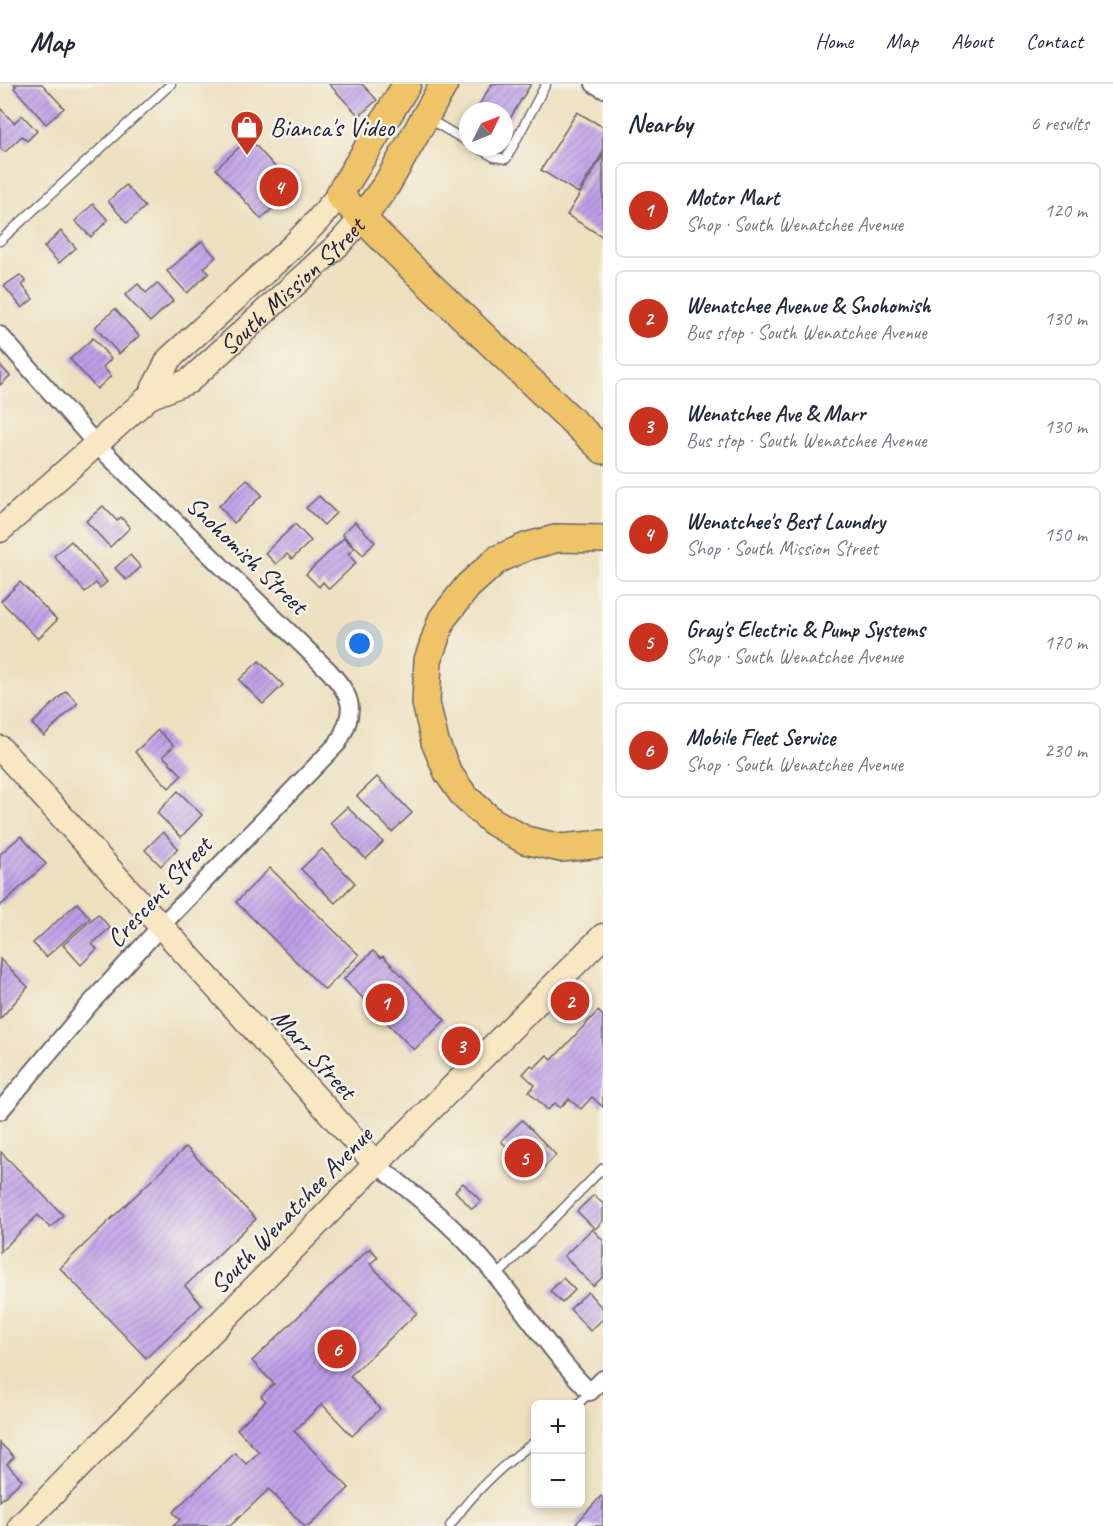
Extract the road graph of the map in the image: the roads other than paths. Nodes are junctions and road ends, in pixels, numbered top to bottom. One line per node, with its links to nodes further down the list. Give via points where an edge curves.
1 (171, 84): 14 (lane)
2 (407, 84): 12 (main road, South Mission Street)
3 (444, 84): 7 (main road, South Mission Street)
4 (546, 84): 9 (lane)
5 (594, 84): 6 (street)
6 (603, 89)
7 (425, 117): 8 (lane); 13 (main road, South Mission Street, via 387,184)
8 (459, 137)
9 (513, 146)
10 (491, 156): 11 (lane)
11 (508, 156)
12 (339, 195): 13 (main road); 16 (main road, South Mission Street, via 293,246 169,359)
13 (362, 218): 16 (main road, South Mission Street, via 339,244 189,381); 18 (main road)
14 (0, 242)
15 (0, 335): 17 (street, Snohomish Street)
16 (149, 397): 17 (main road, South Mission Street)
17 (96, 444): 19 (main road, South Mission Street); 21 (street, Snohomish Street, via 329,671 349,695)
18 (603, 450)
19 (0, 530)
20 (603, 539): 23 (main road, via 559,538 528,546 498,559 468,586 442,619 428,660 426,703 435,742 448,773 465,797 492,821 525,840 561,848)
21 (351, 709): 24 (street, Crescent Street, via 338,743)
22 (0, 748): 24 (main road, Marr Street)
23 (603, 844)
24 (160, 927): 26 (street, Crescent Street); 27 (main road, Marr Street)
25 (603, 936): 27 (main road, South Wenatchee Avenue)
26 (0, 1111)
27 (376, 1164): 29 (street, Marr Street, via 462,1238); 33 (main road, South Wenatchee Avenue)
28 (603, 1168): 29 (lane)
29 (497, 1276): 31 (street, Marr Street, via 566,1366)
30 (603, 1379): 31 (street)
31 (584, 1398)
32 (531, 1445): 34 (lane, via 494,1474)
33 (21, 1526)
34 (450, 1526)

